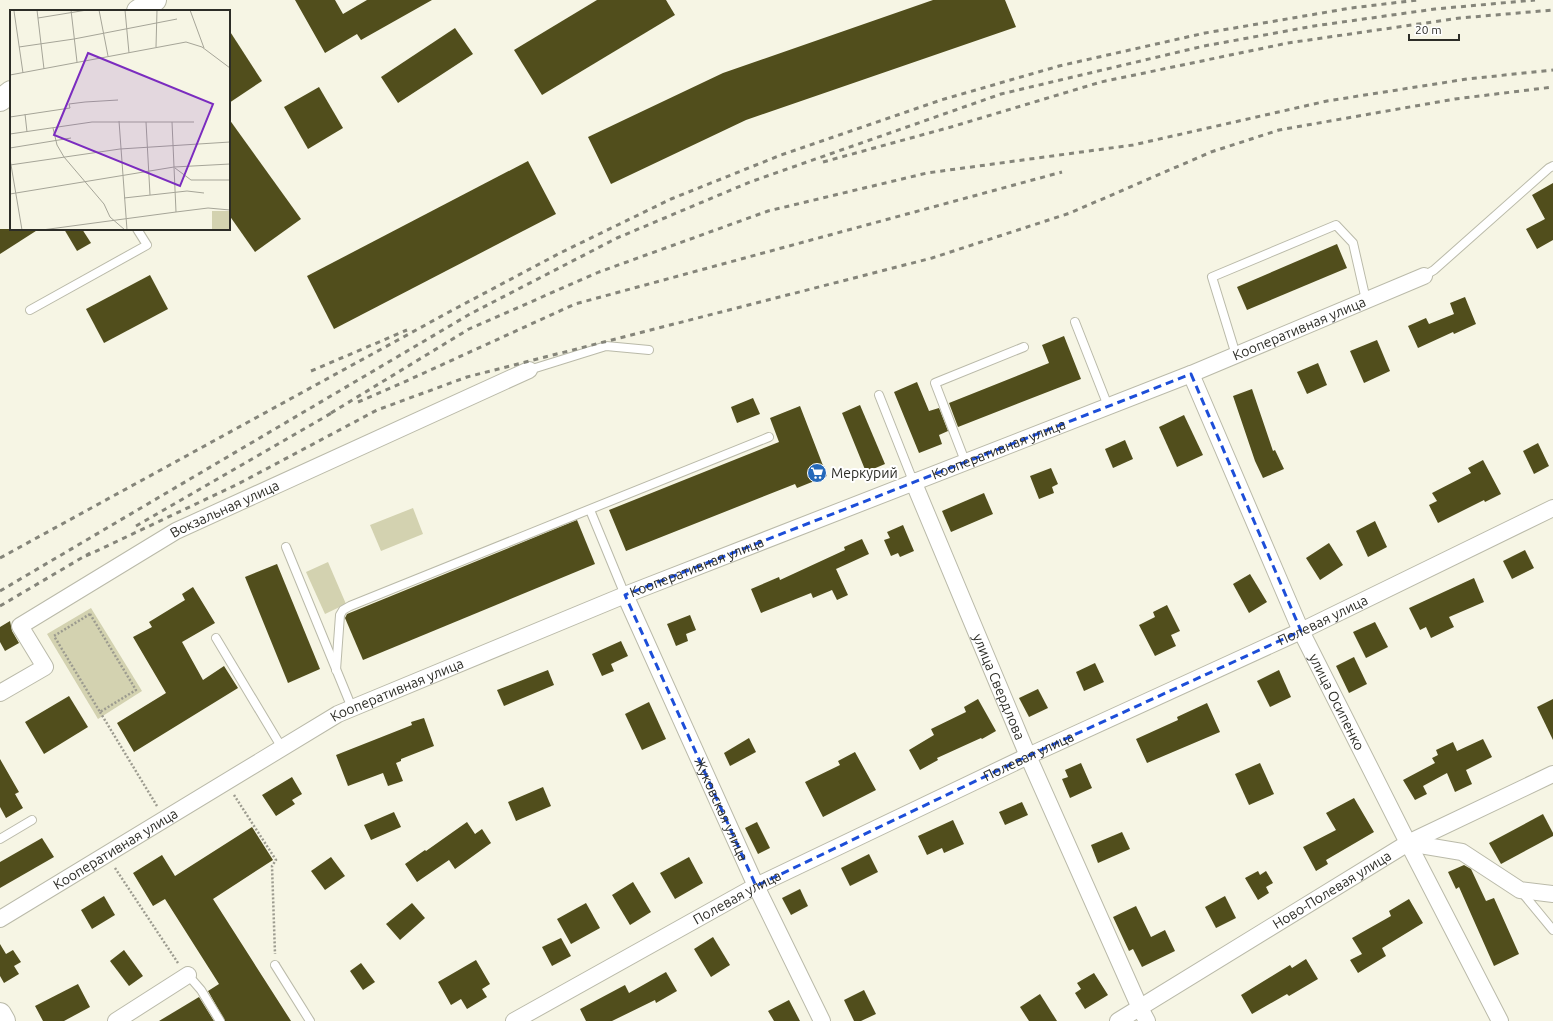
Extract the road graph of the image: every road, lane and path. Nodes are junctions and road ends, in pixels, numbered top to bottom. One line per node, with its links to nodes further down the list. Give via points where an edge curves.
1 (155, 0): 2 (main road)
2 (140, 10)
3 (10, 93): 4 (main road)
4 (0, 100)
5 (1553, 166): 7 (lane)
6 (138, 230): 9 (lane, via 147,245)
7 (1424, 276): 8 (street, Кооперативная улица)
8 (1366, 300): 13 (street, Кооперативная улица); 13 (lane, via 1353,243 1336,225 1212,277)
9 (30, 310)
10 (1075, 322): 17 (lane)
11 (1024, 347): 19 (lane, via 935,383)
12 (650, 350): 14 (lane, via 606,346)
13 (1236, 355): 15 (street, Кооперативная улица)
14 (529, 370): 28 (street, Вокзальная улица, via 176,531 20,626 44,667)
15 (1192, 374): 17 (street, Кооперативная улица); 25 (street, улица Осипенко)
16 (879, 395): 20 (lane)
17 (1108, 406): 19 (street, Кооперативная улица)
18 (769, 437): 22 (lane)
19 (965, 461): 20 (street, Кооперативная улица)
20 (913, 481): 24 (street, Кооперативная улица); 32 (street, улица Свердлова)
21 (1553, 508): 25 (street, Полевая улица)
22 (590, 510): 24 (lane); 27 (lane, via 343,610 340,615)
23 (286, 547): 27 (lane)
24 (625, 595): 29 (street, Кооперативная улица); 40 (street, Жуковская улица)
25 (1301, 631): 32 (street, Полевая улица); 38 (street, улица Осипенко)
26 (216, 638): 31 (lane)
27 (336, 670): 29 (lane)
28 (0, 693)
29 (352, 708): 31 (street, Кооперативная улица)
30 (100, 712): 30 (path, via 136,690 90,614 54,636); 35 (path)
31 (282, 748): 34 (street, Кооперативная улица)
32 (1028, 756): 40 (street, Полевая улица); 48 (street, улица Свердлова)
33 (1553, 774): 38 (street, Ново-Полевая улица)
34 (225, 782): 39 (street, Кооперативная улица); 45 (path, via 276,860 272,866)
35 (158, 808)
36 (32, 820): 37 (lane)
37 (0, 839)
38 (1408, 843): 41 (street, via 1462,852); 48 (street, Ново-Полевая улица); 56 (street, улица Осипенко)
39 (106, 854): 43 (street, Кооперативная улица); 46 (path, via 182,970)
40 (756, 886): 53 (street, Полевая улица); 54 (street, Жуковская улица)
41 (1520, 890): 42 (street); 44 (lane)
42 (1553, 894)
43 (0, 919)
44 (1553, 930)
45 (275, 965): 52 (lane)
46 (188, 975): 50 (street); 51 (lane, via 201,990)
47 (0, 1014): 49 (main road)
48 (1143, 1014): 55 (street, Ново-Полевая улица)
49 (4, 1021)
50 (116, 1021)
51 (220, 1021)
52 (310, 1021)
53 (514, 1021)
54 (822, 1021)
55 (1118, 1021)
56 (1500, 1021)

